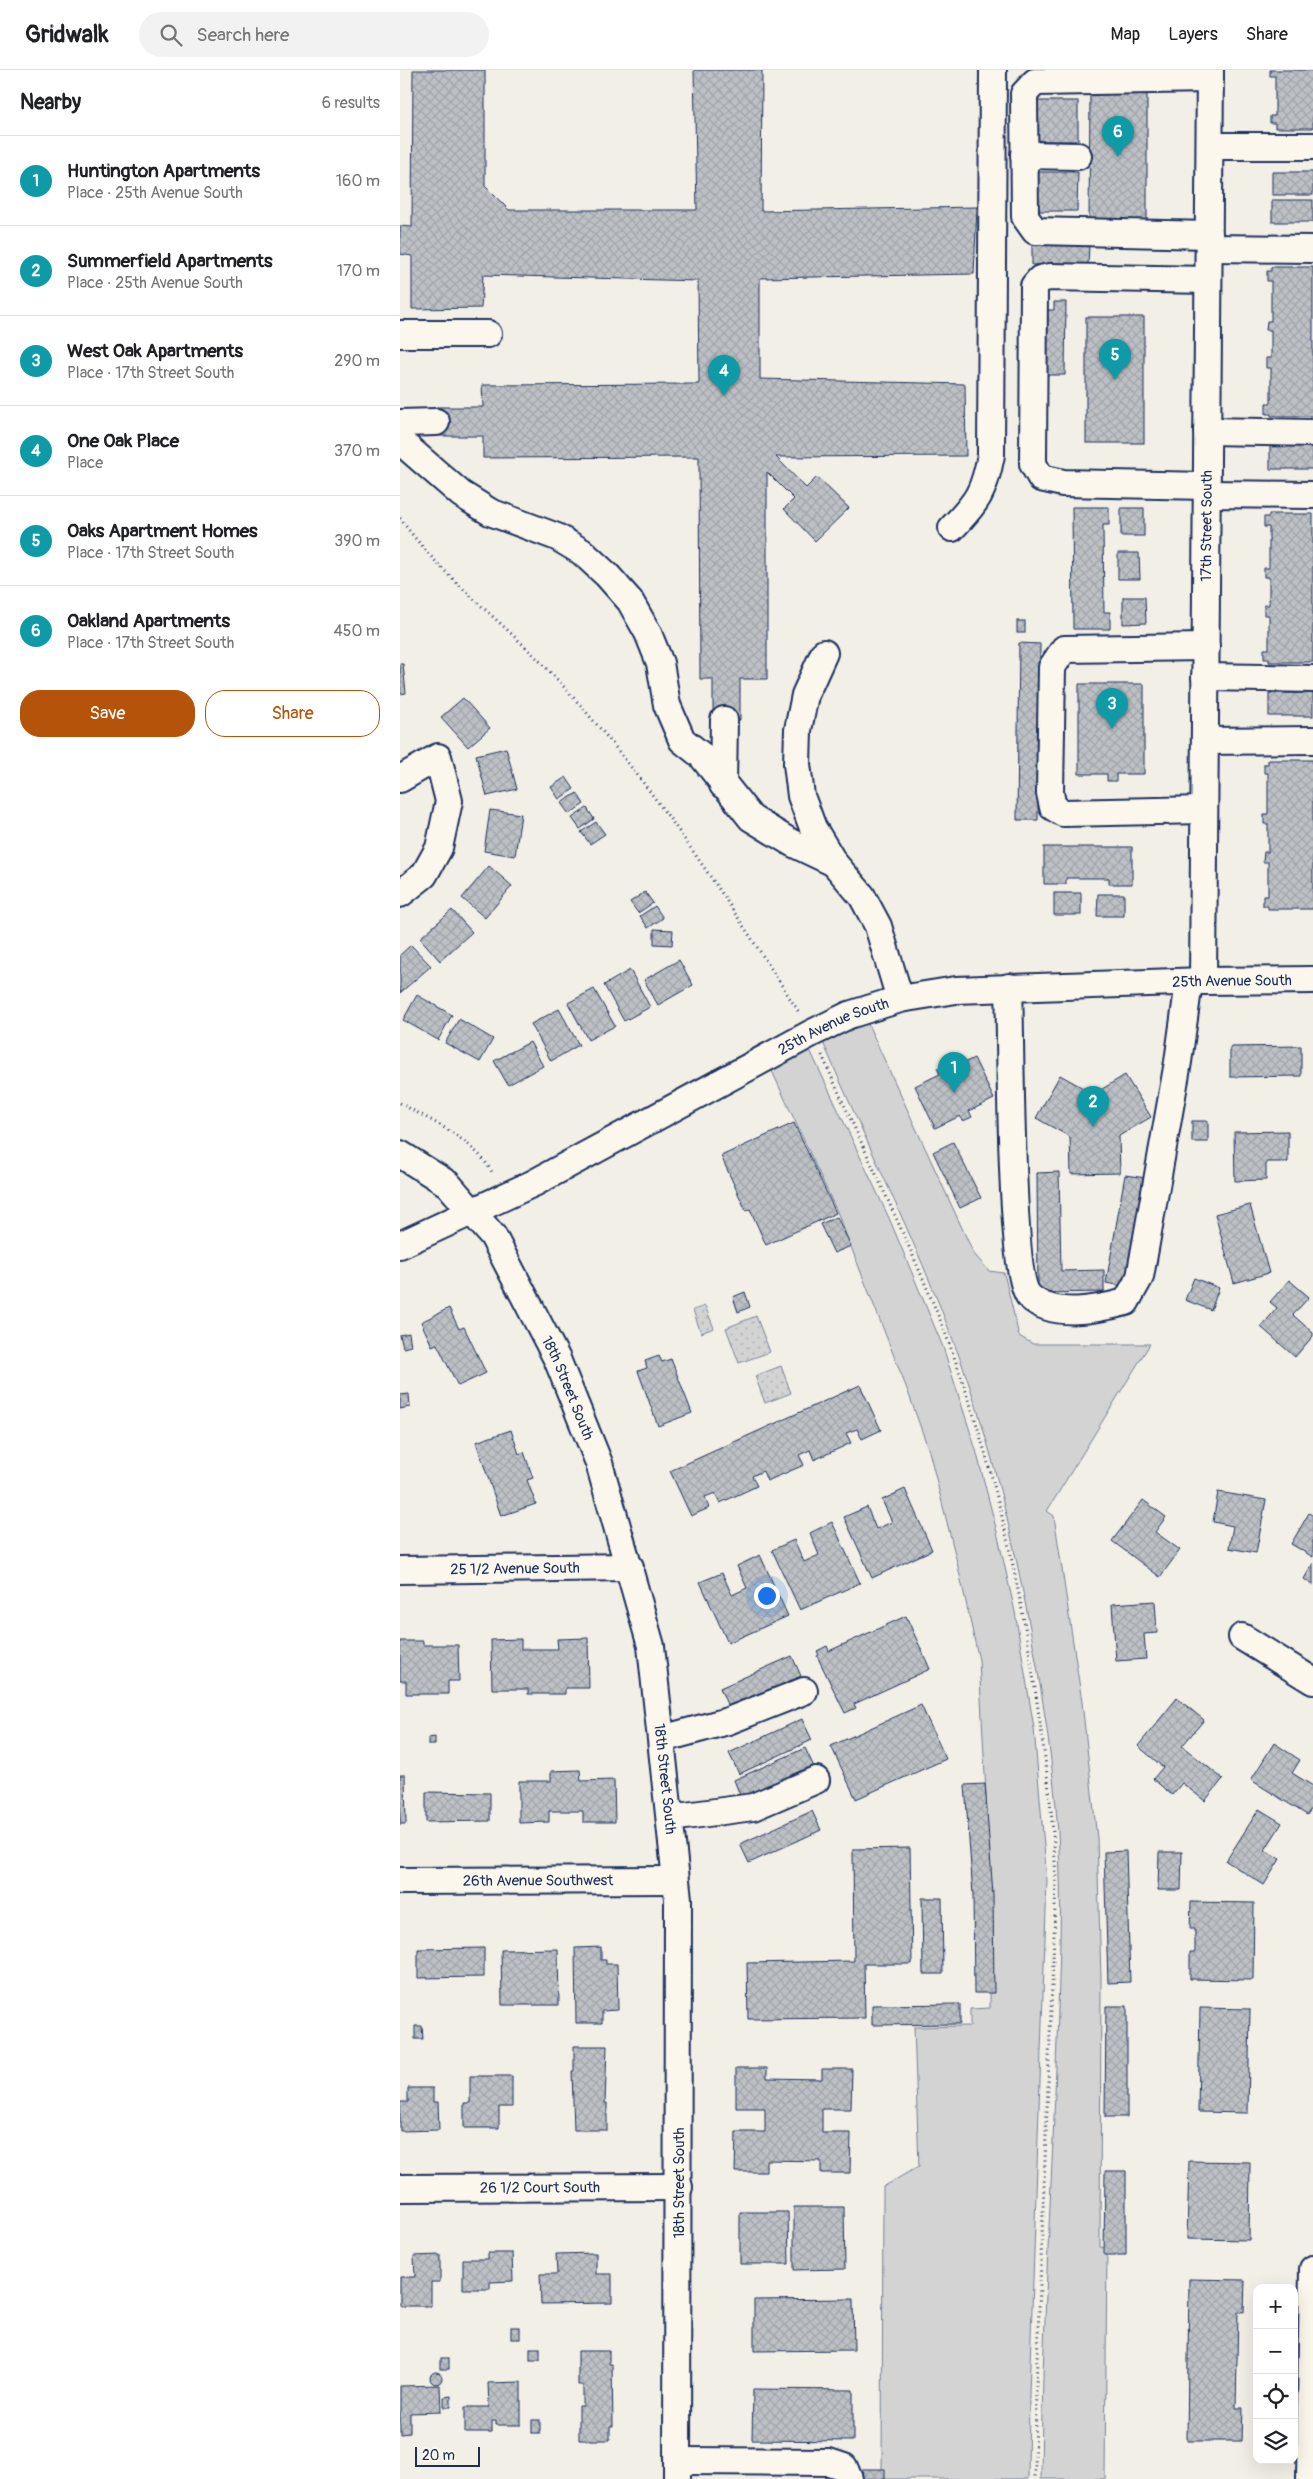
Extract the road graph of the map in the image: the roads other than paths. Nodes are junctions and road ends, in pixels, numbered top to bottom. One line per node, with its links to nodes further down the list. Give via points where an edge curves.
1 (993, 70): 19 (street, via 991,455 986,481 976,504)
2 (1210, 75): 3 (street, 17th Street South); 5 (street, via 1035,82 1024,94)
3 (1210, 146): 4 (street); 7 (street, 17th Street South)
4 (1313, 146)
5 (1024, 155): 6 (street); 7 (street, via 1025,217 1035,231)
6 (1078, 156)
7 (1209, 242): 8 (street); 9 (street, 17th Street South)
8 (1313, 249)
9 (1208, 280): 14 (street, 17th Street South); 17 (street, via 1040,279 1034,286 1033,464 1041,478 1063,483)
10 (400, 334): 11 (street)
11 (488, 334)
12 (436, 422): 13 (street)
13 (400, 423)
14 (1207, 431): 15 (street); 17 (street, 17th Street South)
15 (1313, 433)
16 (400, 441): 28 (street, via 461,494 490,512 557,537 582,552 607,575 630,601 648,633 660,664 667,705 682,740 702,755)
17 (1207, 490): 18 (street); 20 (street, 17th Street South)
18 (1313, 495)
19 (952, 528)
20 (1206, 648): 22 (street, 17th Street South); 29 (street, via 1064,649 1052,667 1050,793 1054,807 1063,813)
21 (824, 653): 30 (street, via 804,695 796,764 801,796 813,828)
22 (1205, 677): 23 (street); 26 (street, 17th Street South)
23 (1313, 679)
24 (724, 720): 28 (street)
25 (1313, 740): 26 (street)
26 (1205, 741): 29 (street, 17th Street South)
27 (400, 779): 31 (street, via 438,757 449,801 439,848 424,875)
28 (723, 785): 30 (street, via 751,818)
29 (1204, 810): 33 (street, 17th Street South)
30 (834, 863): 35 (street, via 862,896 878,926)
31 (400, 894)
32 (1313, 980): 33 (street, 25th Avenue South)
33 (1196, 982): 34 (street, 25th Avenue South); 34 (street, 17th Street South, via 1178,1062 1140,1277 1126,1302 1093,1311 1049,1308 1029,1297 1021,1275 1014,1186)
34 (1009, 987): 35 (street, 25th Avenue South, via 956,990)
35 (900, 999): 37 (street, 25th Avenue South, via 849,1015 812,1033 592,1152)
36 (400, 1154): 37 (street, 18th Street South, via 448,1184)
37 (472, 1212): 38 (street, 25th Avenue South); 39 (street, 18th Street South, via 493,1236 557,1358 599,1463)
38 (400, 1245)
39 (630, 1567): 40 (street, 25 1/2 Avenue South); 44 (street, 18th Street South, via 652,1646)
40 (400, 1570)
41 (1242, 1637): 42 (street)
42 (1313, 1681)
43 (804, 1691): 44 (street, via 728,1721)
44 (662, 1739): 46 (street, 18th Street South)
45 (816, 1780): 46 (street, via 753,1807)
46 (670, 1818): 47 (street, 18th Street South)
47 (675, 1880): 48 (street, 26th Avenue Southwest); 49 (street, 18th Street South, via 679,1964)
48 (400, 1881)
49 (679, 2187): 50 (street, 26 1/2 Court South); 53 (street, 18th Street South)
50 (400, 2188)
51 (1313, 2269): 52 (street)
52 (1312, 2419): 55 (street)
53 (677, 2470): 54 (street, via 829,2462 844,2468)
54 (850, 2479)
55 (1310, 2479)

